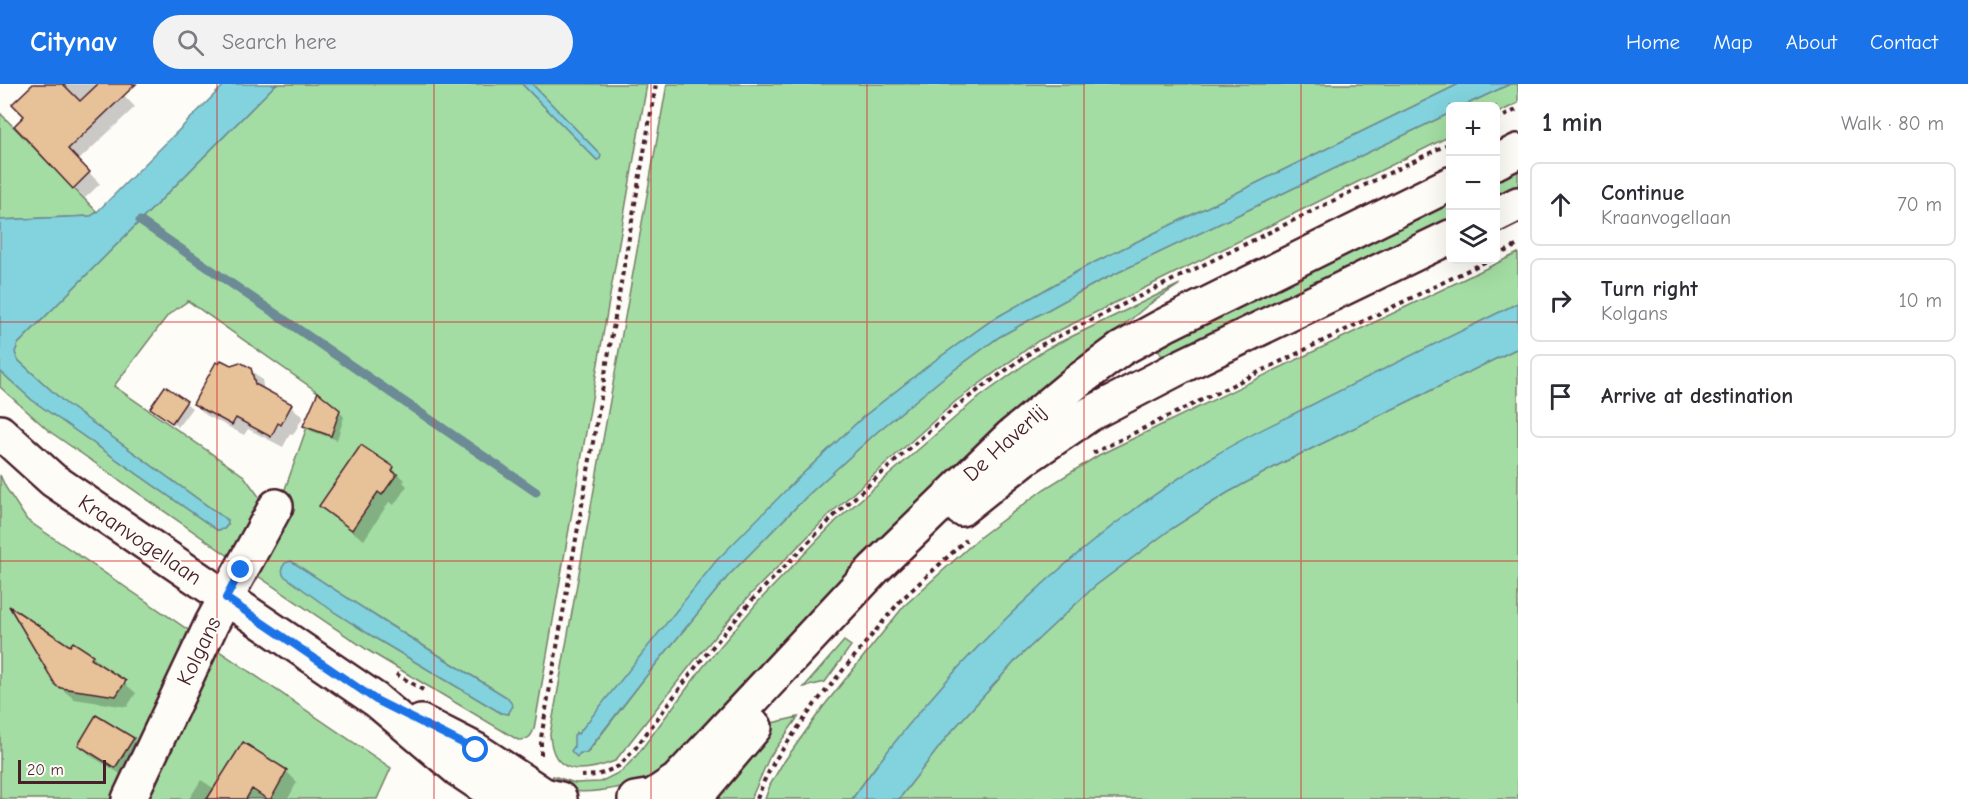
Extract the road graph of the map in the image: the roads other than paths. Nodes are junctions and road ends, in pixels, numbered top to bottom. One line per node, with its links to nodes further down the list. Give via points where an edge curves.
1 (1518, 151): 2 (street)
2 (1500, 160)
3 (1446, 186): 14 (street, De Haverlij, via 1165,325 1074,384 1010,437 874,568 677,780 653,796)
4 (1518, 204): 5 (street)
5 (1500, 213)
6 (1446, 239): 15 (street, De Haverlij, via 1182,366 1090,414 1024,459 886,578)
7 (0, 432): 9 (street, Kraanvogellaan, via 53,480)
8 (276, 506): 9 (street, Kolgans)
9 (226, 598): 10 (street, Kraanvogellaan); 11 (street, Kolgans)
10 (376, 700): 12 (street, Kraanvogellaan, via 459,771); 13 (street, Kraanvogellaan, via 476,750 544,795)
11 (129, 799)
12 (502, 799)
13 (560, 799)
14 (635, 799)
15 (694, 799)

